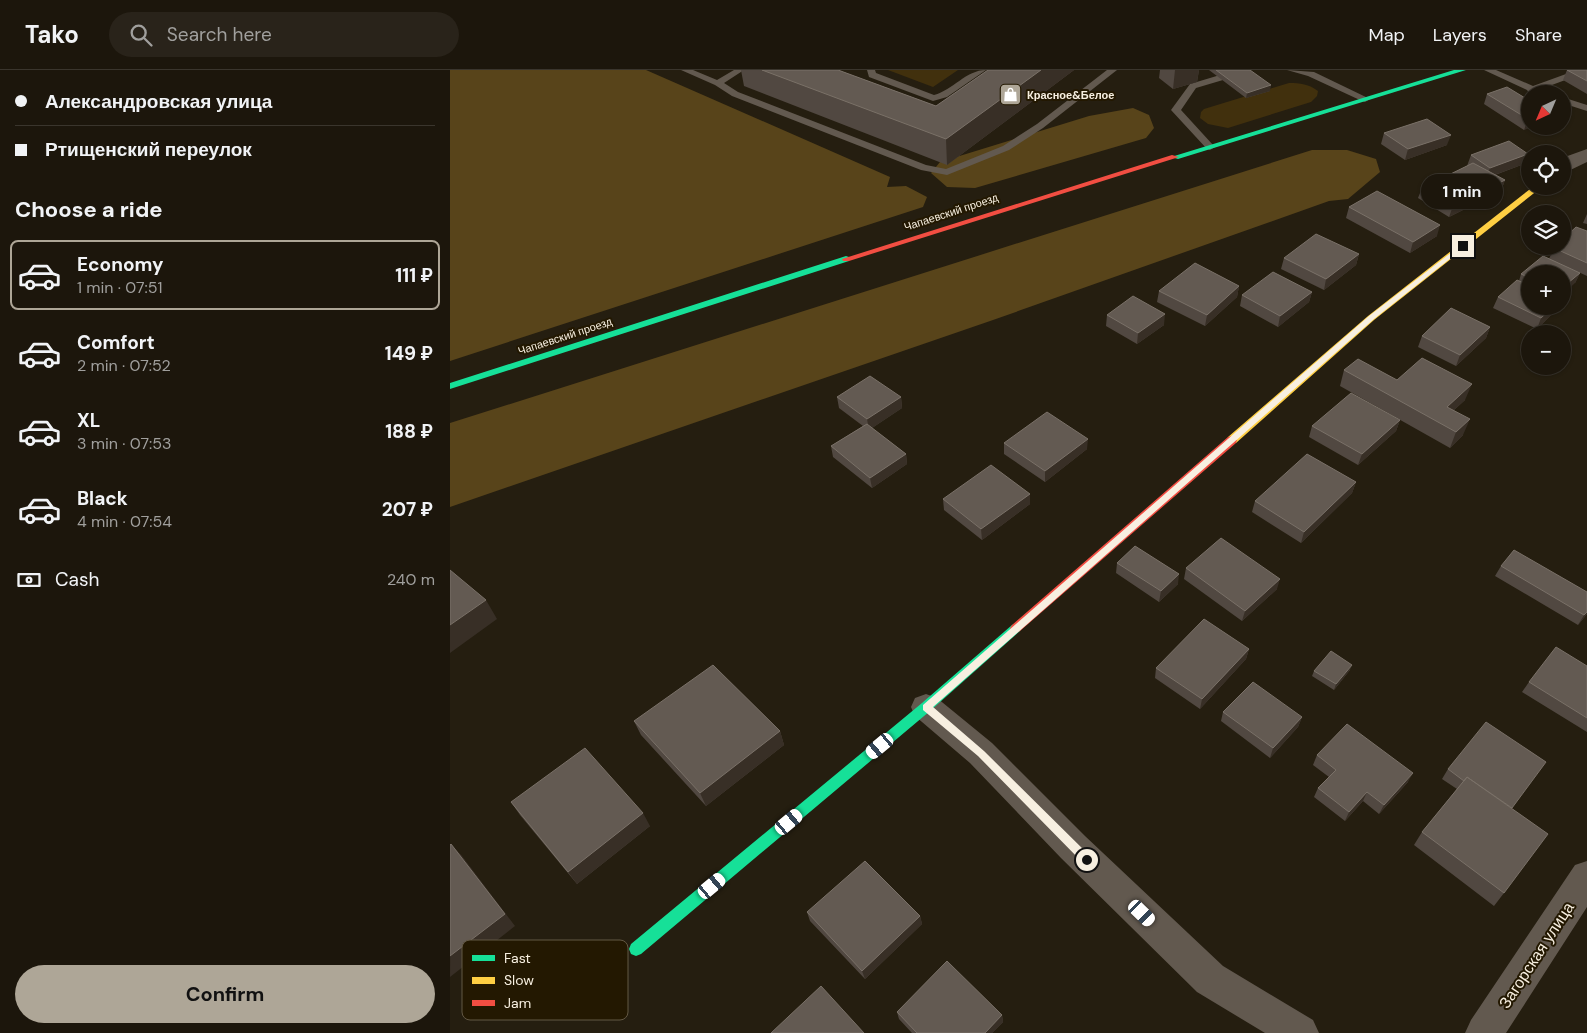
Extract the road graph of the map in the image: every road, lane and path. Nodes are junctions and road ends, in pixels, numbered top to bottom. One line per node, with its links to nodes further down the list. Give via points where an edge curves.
1 (685, 70): 11 (lane)
2 (740, 70): 11 (lane)
3 (871, 70): 4 (lane, via 872,76 933,98 944,95)
4 (982, 70)
5 (1113, 70): 11 (lane, via 1006,148 947,172 915,165 735,94)
6 (1291, 70): 14 (lane, via 1311,74)
7 (1462, 70): 14 (main road, Чапаевский проезд)
8 (1488, 70): 13 (lane)
9 (1586, 70): 12 (lane)
10 (1220, 78): 17 (lane, via 1193,86 1176,110)
11 (718, 83)
12 (1552, 85)
13 (1521, 90)
14 (1365, 99): 17 (main road, Чапаевский проезд)
15 (1571, 103): 16 (lane)
16 (1587, 108)
17 (1210, 147): 21 (main road, Чапаевский проезд, via 1018,204)
18 (1587, 154): 19 (street)
19 (1571, 162)
20 (1528, 195): 22 (main road, via 1371,318)
21 (450, 386)
22 (926, 707): 24 (main road); 25 (street, via 981,754 1210,979)
23 (1587, 877): 26 (street, Загорская улица)
24 (636, 949)
25 (1300, 1033)
26 (1484, 1033)

